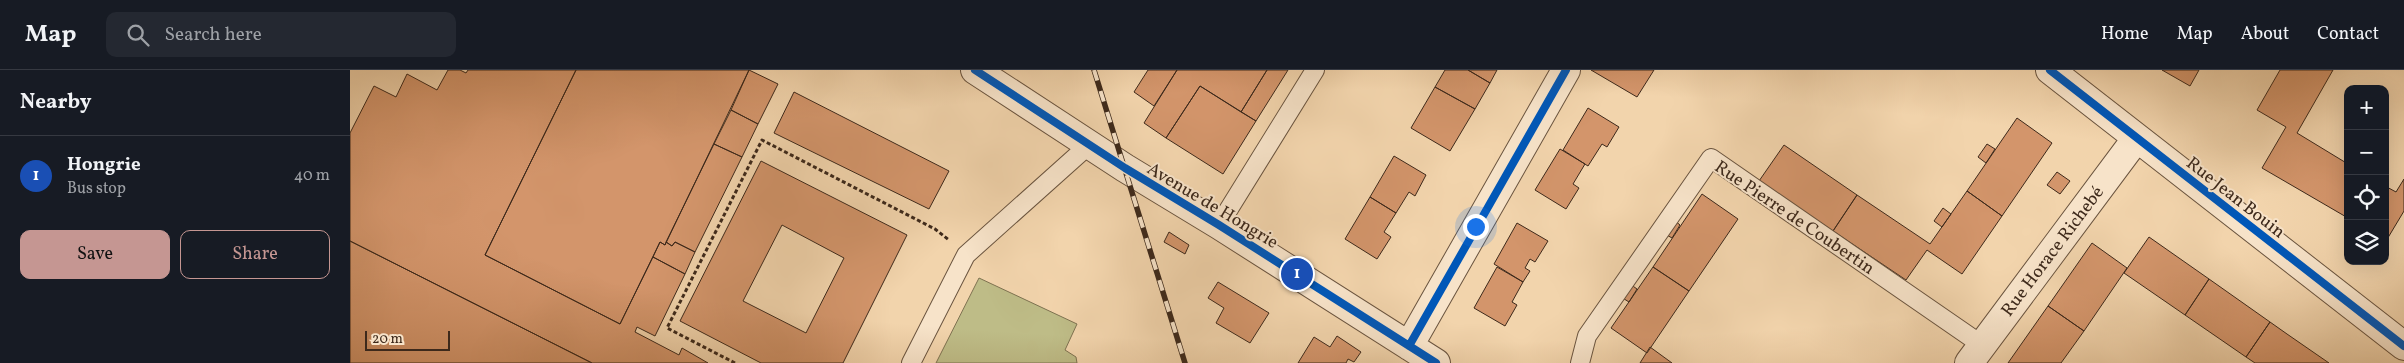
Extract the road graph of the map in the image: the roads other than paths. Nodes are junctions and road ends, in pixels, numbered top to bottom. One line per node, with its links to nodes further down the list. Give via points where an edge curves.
1 (975, 70): 6 (street, Avenue de Hongrie)
2 (1315, 70): 7 (lane)
3 (1566, 70): 8 (street)
4 (2050, 70): 5 (street, Rue Jean Bouin)
5 (2136, 138): 9 (street, Rue Jean Bouin); 10 (street, Rue Horace Richebé)
6 (1090, 144): 7 (street, Avenue de Hongrie); 11 (lane, via 966,255)
7 (1219, 225): 8 (street, Avenue de Hongrie)
8 (1409, 346): 12 (street, Avenue de Hongrie)
9 (2404, 346)
10 (1976, 354): 13 (lane, Rue Pierre de Coubertin, via 1710,158 1587,336)
11 (911, 363)
12 (1436, 363)
13 (1580, 363)

